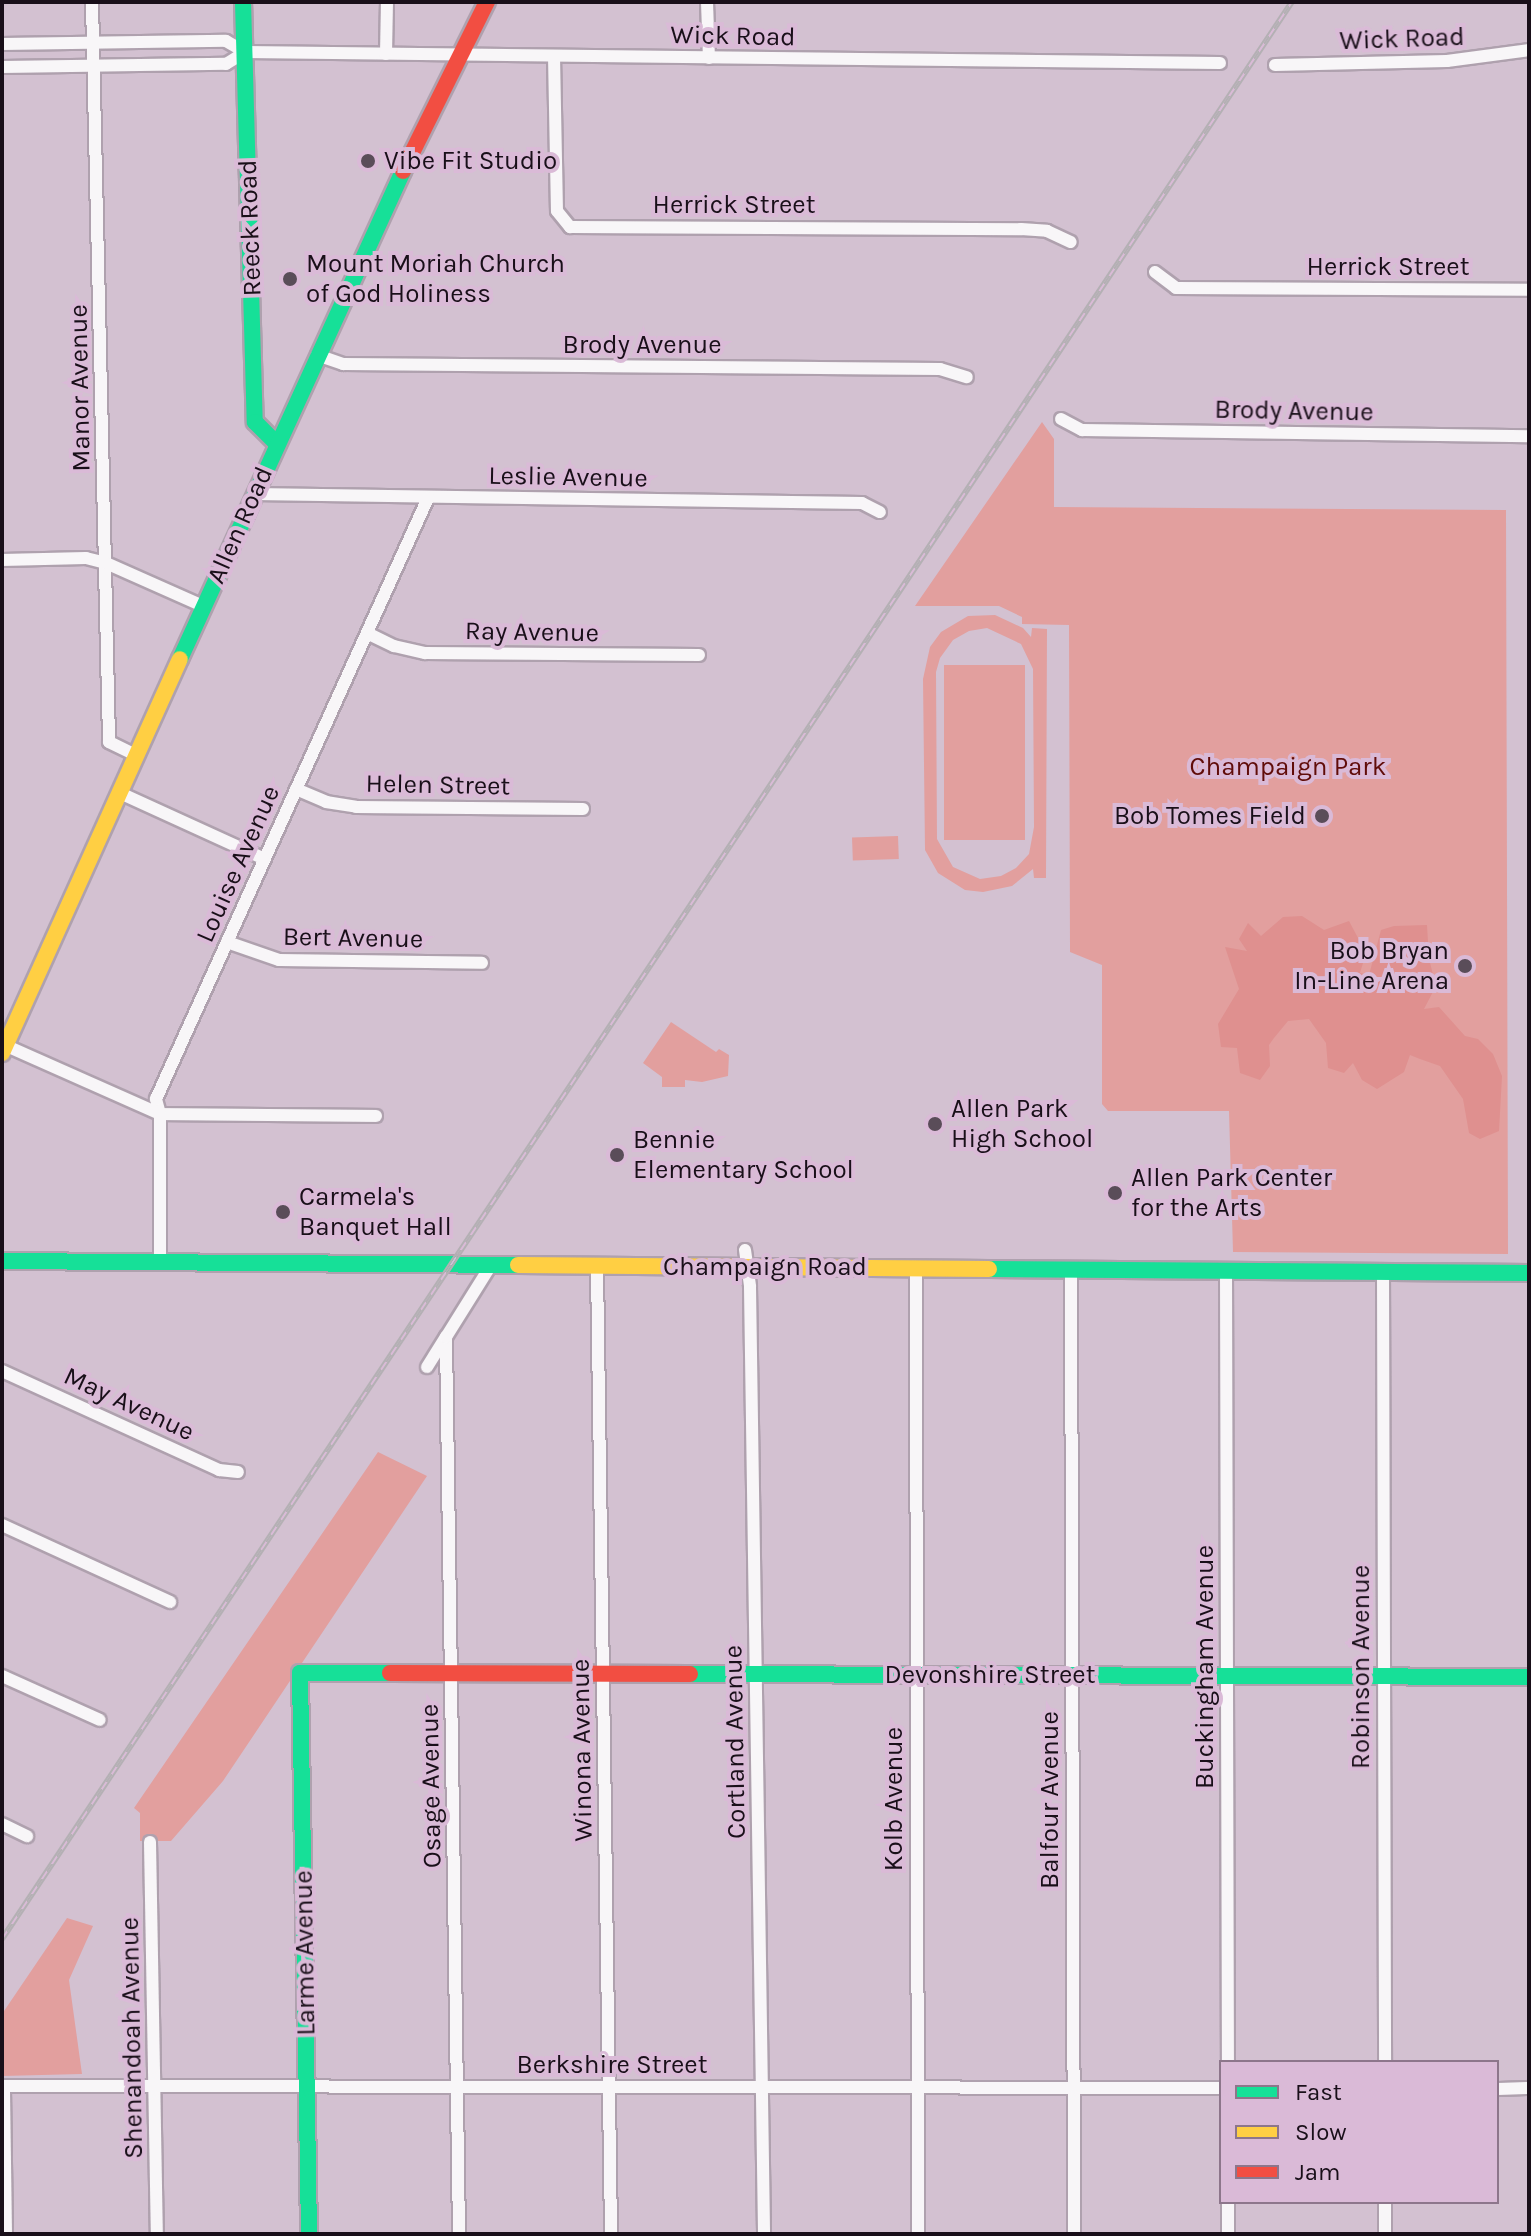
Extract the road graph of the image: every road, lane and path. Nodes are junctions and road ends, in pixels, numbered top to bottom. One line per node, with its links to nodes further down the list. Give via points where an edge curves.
1 (92, 2): 6 (street, Manor Avenue)
2 (243, 2): 9 (street, Reeck Road)
3 (387, 2): 10 (street)
4 (487, 2): 11 (street, Allen Road)
5 (707, 2): 13 (street)
6 (93, 43): 7 (street, Wick Road); 9 (street, Wick Road, via 226,41); 17 (street, Manor Avenue)
7 (2, 44)
8 (1529, 50): 15 (street, Wick Road, via 1447,61)
9 (245, 52): 10 (street, Wick Road); 17 (street, Wick Road, via 226,64); 25 (street, Reeck Road, via 255,422)
10 (386, 54): 11 (street, Wick Road)
11 (461, 55): 12 (street, Wick Road); 21 (street, Allen Road)
12 (554, 56): 13 (street, Wick Road); 18 (street, Herrick Street, via 557,211 570,227 1021,229 1047,231)
13 (709, 58): 14 (street, Wick Road)
14 (1220, 63)
15 (1275, 65)
16 (2, 67): 17 (street, Wick Road)
17 (94, 67): 30 (street, Manor Avenue)
18 (1071, 242)
19 (1155, 272): 20 (street, Herrick Street, via 1176,288)
20 (1529, 290)
21 (317, 355): 22 (street, Brody Avenue, via 343,364 940,369); 25 (street, Allen Road)
22 (967, 377)
23 (1061, 419): 24 (street, Brody Avenue, via 1082,430)
24 (1529, 436)
25 (277, 444): 26 (street, Allen Road)
26 (254, 494): 27 (street, Leslie Avenue); 31 (street, Allen Road)
27 (428, 498): 28 (street, Leslie Avenue, via 862,503); 32 (street, Louise Avenue)
28 (880, 512)
29 (2, 560): 30 (street, via 86,558)
30 (106, 563): 31 (street); 34 (street, Manor Avenue, via 109,742)
31 (203, 606): 34 (street, Allen Road)
32 (367, 633): 33 (street, Ray Avenue, via 425,653); 35 (street, Louise Avenue)
33 (699, 655)
34 (136, 755): 36 (street, Allen Road)
35 (296, 789): 37 (street, Helen Street, via 356,807); 38 (street, Louise Avenue)
36 (120, 793): 38 (street); 41 (street, Allen Road)
37 (583, 809)
38 (265, 859): 39 (street, Louise Avenue)
39 (227, 942): 40 (street, Bert Avenue, via 279,960); 42 (street, Louise Avenue, via 156,1099)
40 (482, 963)
41 (3, 1047): 42 (street)
42 (160, 1114): 43 (street); 46 (street, Louise Avenue)
43 (376, 1116)
44 (745, 1250): 49 (street, Cortland Avenue)
45 (2, 1261): 46 (street, Champaign Road)
46 (160, 1262): 47 (street, Champaign Road)
47 (491, 1265): 48 (street, Champaign Road); 55 (street)
48 (597, 1266): 49 (street, Champaign Road); 63 (street, Winona Avenue)
49 (747, 1267): 50 (street, Champaign Road); 64 (street, Cortland Avenue)
50 (916, 1269): 51 (street, Champaign Road); 65 (street, Kolb Avenue)
51 (1071, 1270): 52 (street, Champaign Road); 66 (street, Balfour Avenue)
52 (1226, 1271): 53 (street, Champaign Road); 67 (street, Buckingham Avenue)
53 (1383, 1272): 54 (street, Champaign Road); 69 (street, Robinson Avenue)
54 (1529, 1273)
55 (446, 1337): 56 (street); 62 (street, Osage Avenue)
56 (427, 1367)
57 (2, 1371): 58 (street, May Avenue, via 219,1470)
58 (238, 1472)
59 (2, 1525): 60 (street)
60 (170, 1602)
61 (300, 1673): 62 (street, Devonshire Street); 79 (street, Larme Avenue)
62 (452, 1674): 63 (street, Devonshire Street); 80 (street, Osage Avenue)
63 (603, 1675): 64 (street, Devonshire Street); 81 (street, Winona Avenue)
64 (756, 1675): 65 (street, Devonshire Street); 82 (street, Cortland Avenue)
65 (916, 1675): 66 (street, Devonshire Street); 83 (street, Kolb Avenue)
66 (1072, 1675): 67 (street, Devonshire Street); 84 (street, Balfour Avenue)
67 (1227, 1675): 69 (street, Devonshire Street); 75 (street, Buckingham Avenue)
68 (2, 1676): 71 (street)
69 (1383, 1677): 70 (street, Devonshire Street); 76 (street, Robinson Avenue)
70 (1529, 1677)
71 (100, 1720)
72 (2, 1824): 73 (street)
73 (27, 1836)
74 (150, 1842): 78 (street, Shenandoah Avenue)
75 (1228, 2060)
76 (1385, 2060)
77 (4, 2086): 78 (street, Berkshire Street); 90 (street)
78 (155, 2086): 79 (street, Berkshire Street); 91 (street, Shenandoah Avenue)
79 (307, 2086): 80 (street, Berkshire Street); 92 (street, Larme Avenue)
80 (457, 2087): 81 (street, Berkshire Street); 93 (street, Osage Avenue)
81 (609, 2087): 82 (street, Berkshire Street); 94 (street, Winona Avenue)
82 (762, 2087): 83 (street, Berkshire Street); 95 (street, Cortland Avenue)
83 (918, 2087): 84 (street, Berkshire Street); 96 (street, Kolb Avenue)
84 (1073, 2088): 85 (street, Berkshire Street); 97 (street, Balfour Avenue)
85 (1219, 2088)
86 (1529, 2088): 87 (street)
87 (1499, 2089)
88 (1228, 2204): 98 (street)
89 (1385, 2204): 99 (street)
90 (6, 2234)
91 (157, 2234)
92 (309, 2234)
93 (459, 2234)
94 (611, 2234)
95 (764, 2234)
96 (918, 2234)
97 (1074, 2234)
98 (1228, 2234)
99 (1385, 2234)

